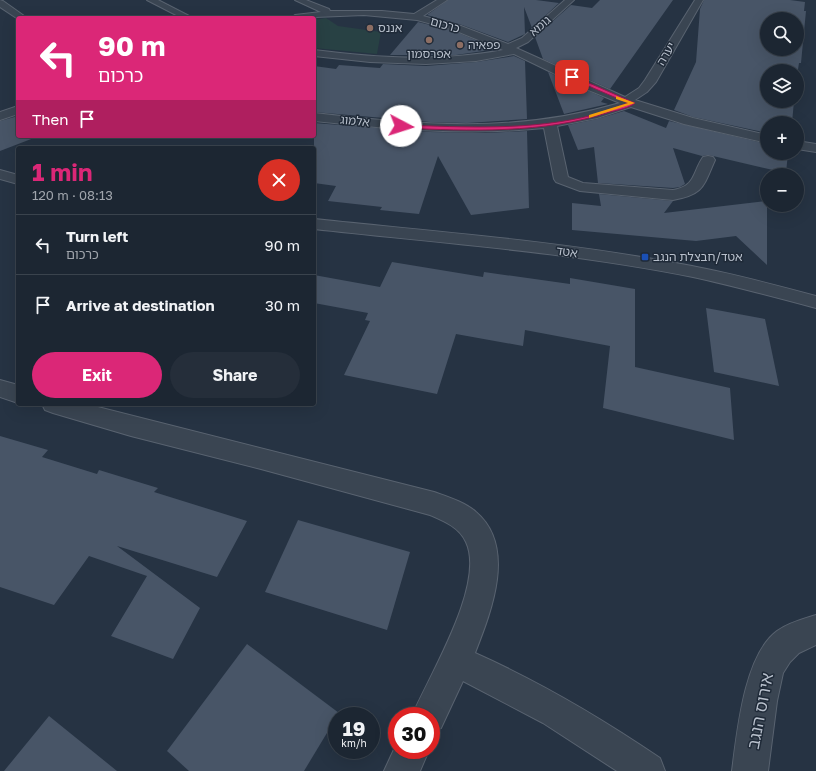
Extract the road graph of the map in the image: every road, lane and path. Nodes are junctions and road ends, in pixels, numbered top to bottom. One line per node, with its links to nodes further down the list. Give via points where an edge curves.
1 (151, 0): 9 (street)
2 (299, 0): 7 (street, via 326,11)
3 (443, 0): 11 (street)
4 (570, 0): 12 (street, גומא)
5 (699, 0): 14 (street, יערה, via 650,82)
6 (0, 3): 8 (street)
7 (327, 14): 10 (street, כרכום); 11 (street, כרכום, via 367,13)
8 (20, 16)
9 (185, 16)
10 (311, 16)
11 (416, 17): 12 (street, כרכום, via 457,27)
12 (511, 49): 13 (street, via 444,61); 14 (street, כרכום)
13 (316, 52)
14 (629, 102): 18 (street, אלמוג, via 594,116); 19 (street, כרכום, via 695,122)
15 (16, 111): 16 (street)
16 (0, 116)
17 (316, 117): 18 (street, אלמוג, via 442,129 511,128)
18 (550, 124): 22 (street, via 561,180 580,187 673,195 684,193 694,190)
19 (760, 137)
20 (804, 146): 21 (street)
21 (816, 148)
22 (708, 160)
23 (0, 174): 24 (street)
24 (16, 179)
25 (316, 224): 27 (street, אטד, via 612,258 724,278)
26 (816, 297): 27 (street)
27 (816, 302)
28 (0, 388): 29 (street)
29 (16, 393)
30 (60, 406): 32 (street, via 434,504 453,512 467,522 476,533 482,546 484,561 477,603)
31 (816, 630): 37 (street, אירוס הנגב, via 789,640 778,650 770,663 763,680)
32 (456, 661): 33 (street); 36 (street, via 558,713)
33 (433, 707)
34 (408, 759): 35 (street)
35 (402, 771)
36 (648, 771)
37 (750, 771)

